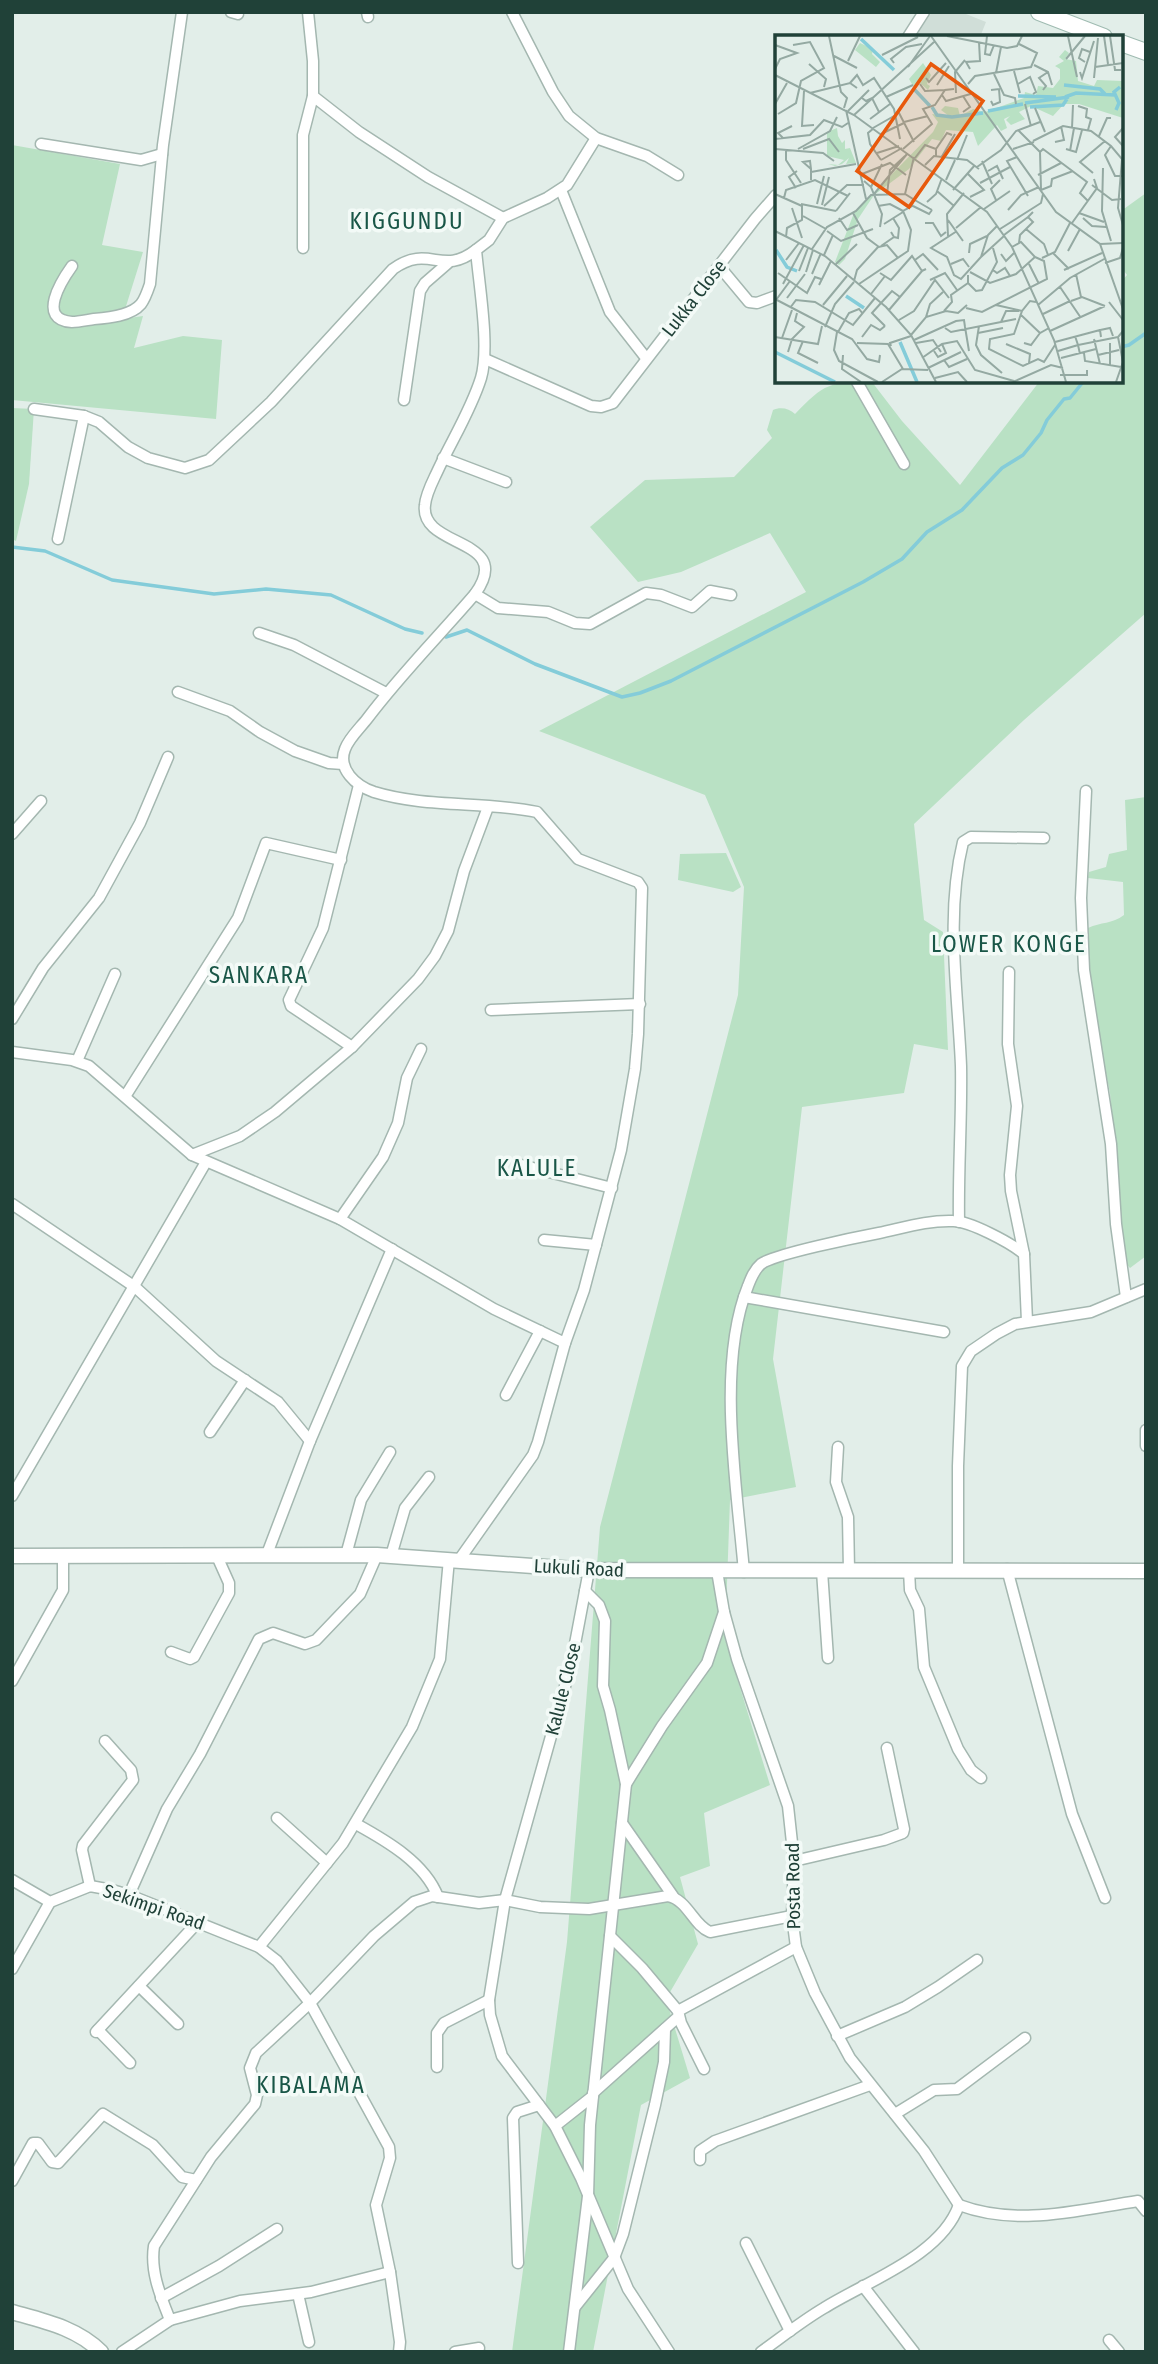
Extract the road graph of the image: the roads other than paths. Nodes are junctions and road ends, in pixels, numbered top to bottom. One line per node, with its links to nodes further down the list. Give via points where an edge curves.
1 (182, 12): 13 (street)
2 (308, 12): 10 (street)
3 (512, 12): 11 (street, via 562,106)
4 (924, 12): 6 (street)
5 (1039, 12): 7 (main road)
6 (909, 35)
7 (1099, 35)
8 (1123, 44): 9 (main road)
9 (1146, 52)
10 (313, 96): 17 (street, via 428,177); 18 (street, via 303,135)
11 (596, 138): 14 (street, via 647,156); 15 (street)
12 (41, 144): 13 (street, via 141,160)
13 (162, 154): 21 (street, via 150,284 141,304 104,318 70,322 58,317 54,298)
14 (678, 175)
15 (561, 190): 17 (street); 24 (street, via 610,312)
16 (775, 197): 22 (street, Lukka Close)
17 (503, 218): 19 (street)
18 (303, 248)
19 (476, 250): 20 (street); 25 (street)
20 (448, 263): 27 (street, via 420,291); 29 (street, via 419,257 385,275 271,402 198,466 185,468 148,458)
21 (72, 266)
22 (719, 266): 23 (street, via 749,302); 24 (street, Lukka Close)
23 (775, 296)
24 (646, 358): 25 (street, Lukka Close, via 613,402 601,408)
25 (485, 359): 30 (street, via 478,386)
26 (859, 383): 31 (street)
27 (404, 400)
28 (34, 409): 29 (street)
29 (84, 416): 33 (street)
30 (443, 458): 32 (street); 34 (street, via 427,494 424,516 434,529 482,559 484,577)
31 (904, 464)
32 (506, 482)
33 (58, 539)
34 (475, 594): 35 (street, via 498,608 548,612 590,624 646,593 692,607 710,590); 38 (street)
35 (731, 596)
36 (260, 633): 38 (street, via 294,645)
37 (178, 692): 40 (street, via 229,711 295,751)
38 (386, 693): 40 (street, via 345,749)
39 (169, 757): 52 (street, via 99,898 43,968)
40 (343, 764): 41 (street)
41 (359, 785): 44 (street, via 377,793); 47 (street)
42 (1086, 791): 72 (street, via 1083,970 1111,1144)
43 (41, 801): 45 (street)
44 (488, 807): 50 (street, via 537,812 578,859 641,884); 53 (street, via 438,952)
45 (12, 834)
46 (1044, 838): 64 (street, via 971,837 963,842 955,888 954,939 961,1072)
47 (341, 860): 53 (street, via 323,928 289,1000 291,1006); 57 (street, via 266,843 238,918)
48 (1010, 972): 68 (street, via 1008,1044 1017,1106 1010,1175)
49 (115, 974): 56 (street)
50 (639, 1004): 51 (street); 61 (street, via 635,1069)
51 (491, 1010)
52 (12, 1019)
53 (352, 1047): 58 (street, via 246,1132)
54 (421, 1049): 63 (street, via 407,1078 398,1123 383,1157)
55 (12, 1052): 56 (street)
56 (77, 1061): 57 (street)
57 (126, 1095): 58 (street)
58 (192, 1155): 59 (street)
59 (206, 1162): 63 (street); 69 (street)
60 (521, 1165): 61 (street)
61 (611, 1188): 66 (street)
62 (12, 1204): 69 (street)
63 (341, 1219): 67 (street)
64 (959, 1222): 68 (street); 71 (street, via 917,1225 766,1261 755,1270)
65 (544, 1240): 66 (street)
66 (596, 1244): 76 (street)
67 (392, 1249): 74 (street); 81 (street)
68 (1024, 1254): 73 (street)
69 (135, 1287): 77 (street, via 212,1358); 86 (street)
70 (1146, 1289): 72 (street)
71 (744, 1297): 75 (street); 101 (street, via 732,1350 731,1394)
72 (1126, 1297): 73 (street, via 1091,1312)
73 (1027, 1321): 94 (street, via 978,1346 962,1366)
74 (540, 1331): 76 (street); 78 (street)
75 (944, 1332)
76 (565, 1343): 93 (street, via 533,1455)
77 (245, 1380): 80 (street); 81 (street, via 283,1407)
78 (506, 1395)
79 (1146, 1430): 82 (street)
80 (210, 1432)
81 (310, 1441): 88 (street)
82 (1146, 1446)
83 (838, 1447): 97 (street, via 836,1482 848,1517)
84 (390, 1452): 90 (street, via 361,1500)
85 (429, 1477): 91 (street, via 405,1508)
86 (12, 1496)
87 (216, 1554): 88 (street, Lukuli Road); 89 (street, Lukuli Road); 105 (street, via 229,1593 194,1657)
88 (267, 1554): 90 (street, Lukuli Road)
89 (63, 1555): 92 (street, Lukuli Road); 107 (street, via 63,1590)
90 (346, 1555): 91 (street, Lukuli Road)
91 (384, 1555): 93 (street, Lukuli Road); 119 (street, via 360,1594 316,1640 305,1644 273,1633 259,1639 167,1809)
92 (12, 1556)
93 (454, 1560): 96 (street, Lukuli Road); 114 (street, via 438,1664 412,1727)
94 (958, 1569): 95 (street, Lukuli Road); 98 (street, Lukuli Road)
95 (1007, 1569): 102 (street, Lukuli Road); 122 (street, via 1072,1814)
96 (590, 1570): 99 (street, Lukuli Road); 103 (street, Kalule Close)
97 (849, 1570): 98 (street, Lukuli Road); 100 (street, Lukuli Road)
98 (909, 1570): 110 (street, via 910,1590 919,1609 924,1667 958,1749)
99 (717, 1571): 101 (street, Lukuli Road); 104 (street, Posta Road)
100 (822, 1571): 101 (street, Lukuli Road); 106 (street)
101 (744, 1572)
102 (1146, 1573)
103 (585, 1591): 111 (street, via 599,1605 605,1621 603,1686); 123 (street, Kalule Close, via 571,1665)
104 (724, 1612): 111 (street, via 707,1662); 115 (street, Posta Road, via 788,1806)
105 (171, 1652)
106 (828, 1658)
107 (12, 1681)
108 (105, 1741): 118 (street, via 131,1770 133,1780 83,1845)
109 (887, 1748): 115 (street, via 903,1833)
110 (981, 1778)
111 (626, 1784): 113 (street)
112 (277, 1818): 116 (street)
113 (622, 1823): 120 (street); 125 (street)
114 (356, 1824): 116 (street); 121 (street, via 409,1860 433,1883)
115 (794, 1861): 126 (street, Posta Road)
116 (327, 1863): 129 (street)
117 (12, 1881): 124 (street)
118 (90, 1886): 119 (street, Sekimpi Road); 124 (street, Sekimpi Road)
119 (129, 1895): 127 (street, Sekimpi Road)
120 (673, 1896): 125 (street); 126 (street, via 710,1932)
121 (438, 1897): 123 (street, via 480,1903); 135 (street, via 423,1898 405,1908)
122 (1105, 1898)
123 (505, 1900): 125 (street, via 564,1908); 134 (street, Kalule Close)
124 (50, 1902): 132 (street)
125 (612, 1905): 128 (street)
126 (792, 1916): 130 (street, Posta Road)
127 (198, 1922): 129 (street, Sekimpi Road); 133 (street)
128 (610, 1936): 136 (street); 145 (street)
129 (260, 1947): 135 (street)
130 (796, 1947): 136 (street); 139 (street, Posta Road)
131 (977, 1960): 139 (street, via 914,2001)
132 (12, 1969)
133 (139, 1986): 137 (street); 141 (street, via 97,2031)
134 (489, 2000): 142 (street, via 444,2022 437,2033); 146 (street, via 502,2056)
135 (310, 2003): 150 (street, via 256,2053 250,2068 255,2104); 160 (street, via 389,2147 376,2206)
136 (678, 2014): 138 (street); 143 (street)
137 (178, 2024)
138 (665, 2029): 145 (street); 158 (street, via 655,2105)
139 (837, 2036): 144 (street, Posta Road)
140 (1025, 2038): 147 (street, via 957,2089 934,2090)
141 (130, 2063)
142 (438, 2067)
143 (704, 2068)
144 (870, 2085): 147 (street, Posta Road); 149 (street, via 715,2141 700,2151)
145 (593, 2094): 148 (street); 152 (street)
146 (539, 2105): 148 (street); 159 (street, via 514,2115)
147 (895, 2114): 154 (street, Posta Road)
148 (555, 2126): 152 (street)
149 (700, 2160)
150 (196, 2180): 151 (street, via 182,2177 153,2146 103,2114 58,2162 52,2162 38,2143 33,2143); 163 (street, via 154,2246)
151 (12, 2181)
152 (588, 2196): 158 (street); 164 (street)
153 (1142, 2200): 154 (street, via 1012,2217); 155 (street)
154 (959, 2205): 161 (street, via 948,2227 933,2241)
155 (1146, 2211)
156 (277, 2229): 163 (street)
157 (747, 2243): 167 (street)
158 (614, 2258): 164 (street); 176 (street)
159 (518, 2263)
160 (390, 2272): 162 (street); 173 (street)
161 (863, 2286): 167 (street); 178 (street)
162 (298, 2294): 166 (street, via 240,2301); 169 (street)
163 (161, 2298): 166 (street)
164 (574, 2308): 175 (street)
165 (12, 2312): 171 (street, via 59,2325)
166 (170, 2320): 172 (street)
167 (790, 2331): 177 (street)
168 (1110, 2340): 179 (street)
169 (309, 2342)
170 (479, 2348): 174 (street)
171 (101, 2352)
172 (122, 2352)
173 (399, 2352)
174 (455, 2352)
175 (569, 2352)
176 (669, 2352)
177 (761, 2352)
178 (914, 2352)
179 (1119, 2352)

